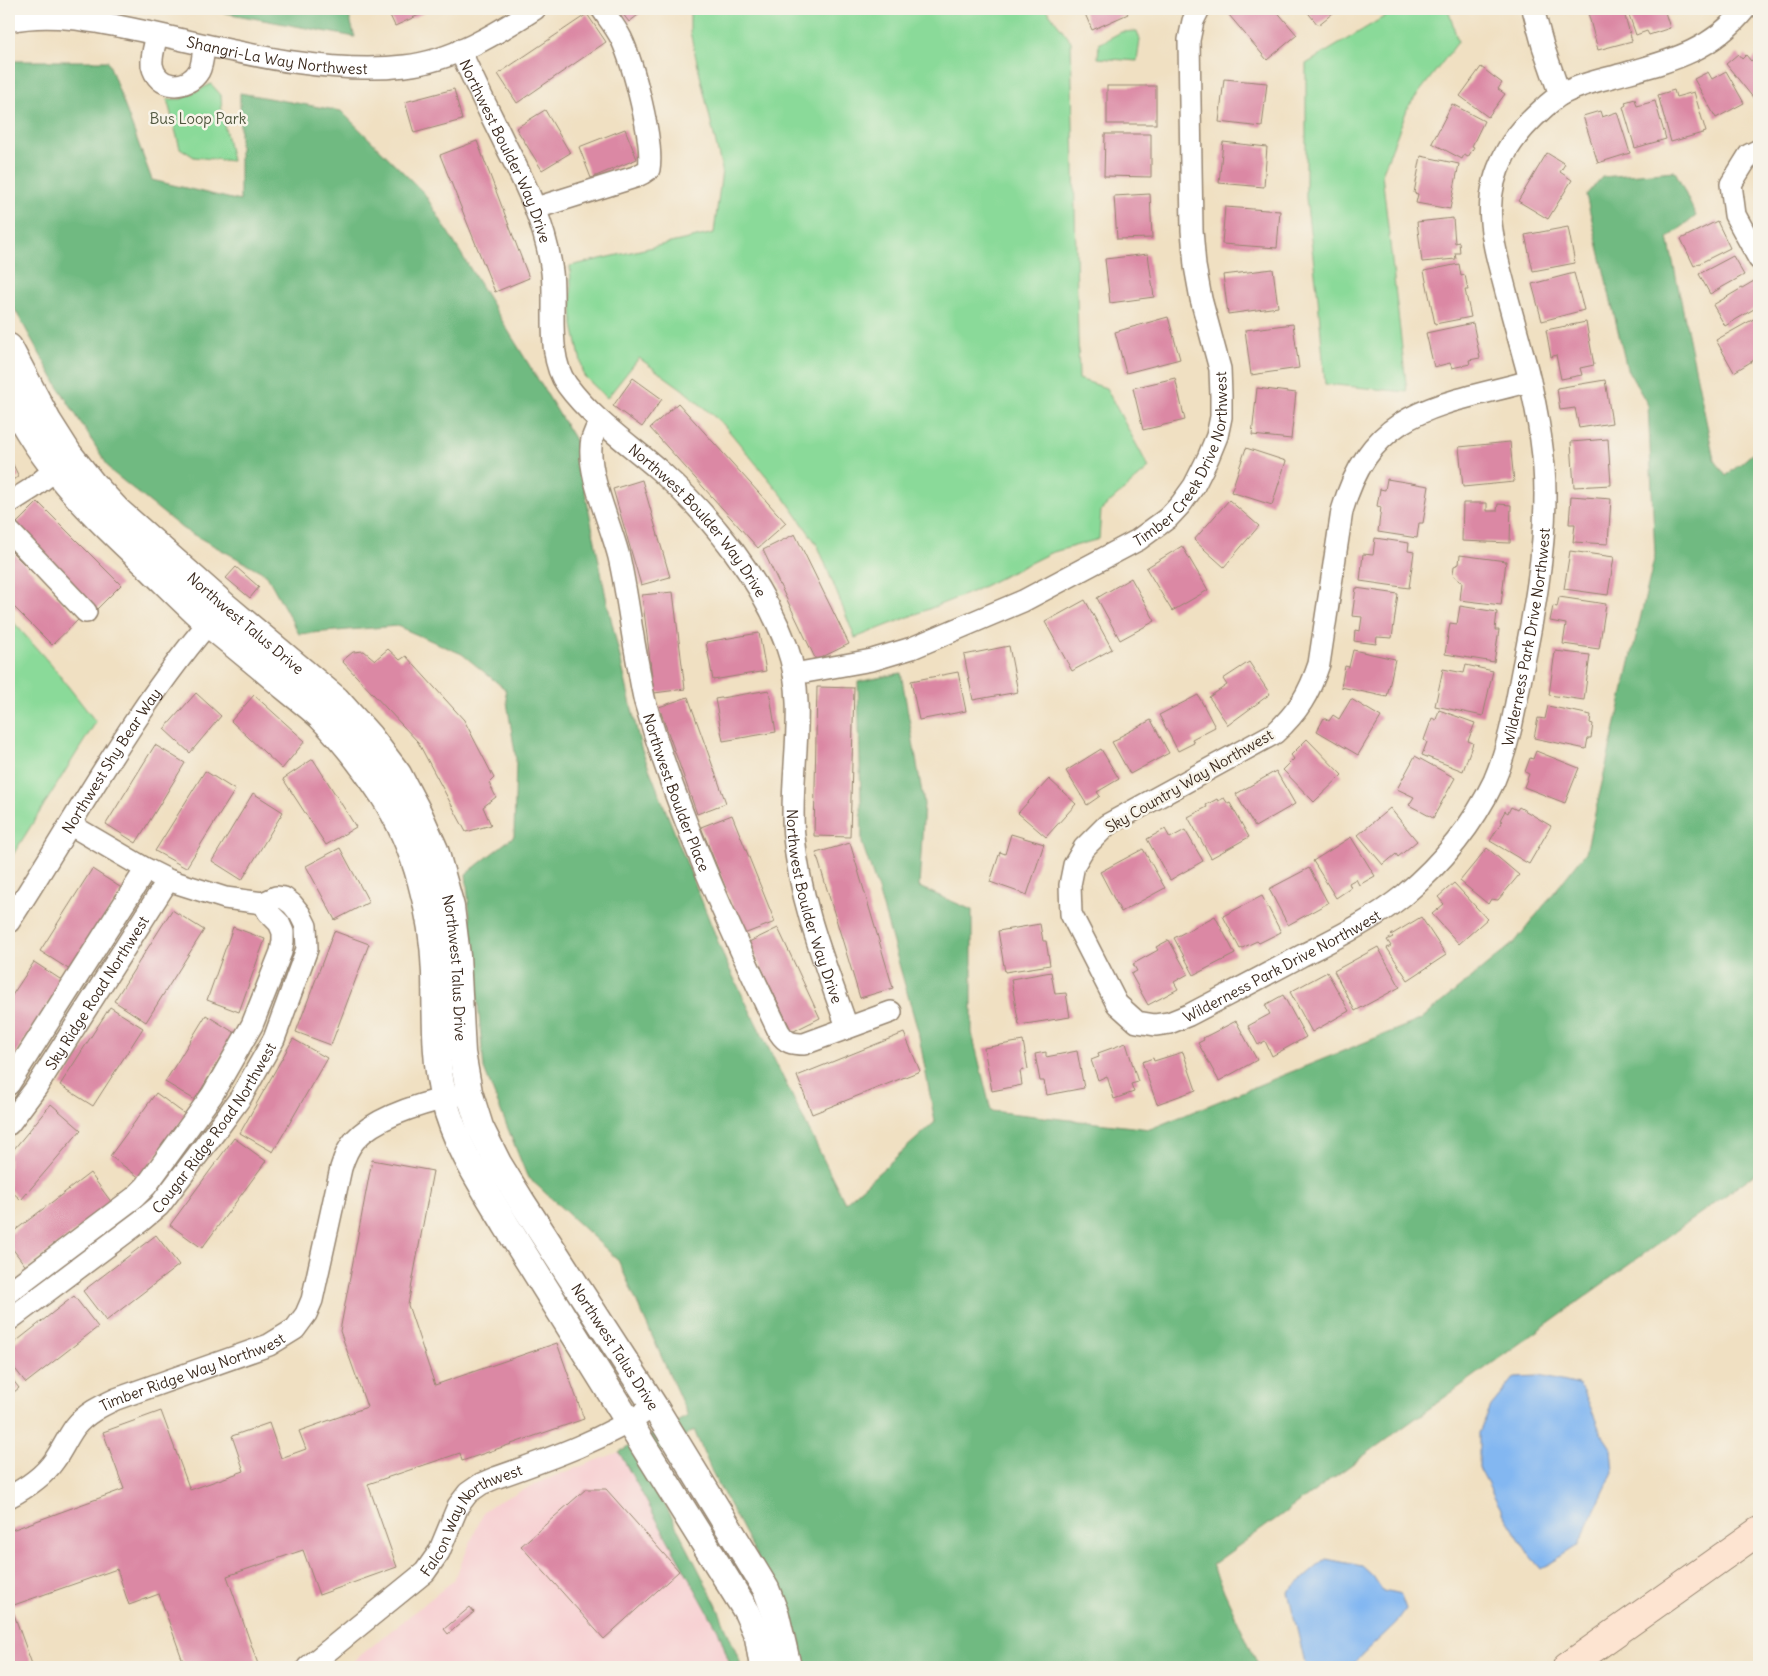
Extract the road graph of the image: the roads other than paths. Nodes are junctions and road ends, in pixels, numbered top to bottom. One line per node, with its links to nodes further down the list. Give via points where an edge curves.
1 (535, 9): 9 (street, Shangri-La Way Northwest, via 501,31)
2 (602, 9): 12 (street, via 620,36 631,66 650,148 649,169 635,177)
3 (1199, 9): 23 (street, Timber Creek Drive Northwest, via 1189,40 1192,230 1195,266 1220,369 1222,396 1217,436 1194,486 1168,518 1138,540 1023,601 912,648 872,660)
4 (1533, 9): 10 (street)
5 (1745, 9): 10 (street, Wilderness Park Drive Northwest, via 1726,30 1687,54)
6 (9, 21): 7 (street, Shangri-La Way Northwest, via 50,17 88,20)
7 (157, 35): 8 (street, Shangri-La Way Northwest); 8 (street, via 152,65 158,79 168,86 189,82 199,72)
8 (204, 45): 9 (street, Shangri-La Way Northwest, via 258,56 362,69 406,66)
9 (460, 50): 12 (street, Northwest Boulder Way Drive)
10 (1560, 95): 15 (street, Wilderness Park Drive Northwest, via 1533,116 1516,135 1493,181 1490,208 1492,234)
11 (1759, 150): 13 (street, via 1749,155 1731,184 1735,215)
12 (536, 208): 17 (street, Northwest Boulder Way Drive, via 552,272 555,356 565,384)
13 (1759, 259)
14 (9, 347): 22 (street, Northwest Talus Drive, via 69,454 92,483)
15 (1530, 381): 30 (street, Wilderness Park Drive Northwest, via 1542,444 1544,537 1531,629 1509,740 1493,782 1474,816 1455,844 1427,873 1373,916 1189,1015); 30 (street, Sky Country Way Northwest, via 1420,412 1377,442 1359,467 1342,511 1319,664 1302,705 1275,733 1108,825 1084,848 1074,865 1070,885 1071,914 1117,1004 1137,1022)
16 (9, 396): 18 (street, Northwest Talus Drive, via 22,424)
17 (600, 422): 23 (street, Northwest Boulder Way Drive, via 662,474 714,527 737,556 776,620); 31 (street, Northwest Boulder Place, via 592,439 593,469 616,543 644,700 691,834 737,942 785,1041 804,1044)
18 (55, 470): 19 (street); 22 (street, Northwest Talus Drive, via 94,515)
19 (9, 502)
20 (9, 531): 21 (street)
21 (86, 612)
22 (216, 614): 24 (street, Northwest Shy Bear Way, via 161,682); 33 (street, Northwest Talus Drive, via 336,699 398,774 435,850 451,907 462,1053); 34 (street, Northwest Talus Drive, via 320,716 357,759 398,823 417,868 432,938 436,1037)
23 (794, 674): 31 (street, Northwest Boulder Way Drive, via 797,715 793,791 800,880)
24 (71, 825): 25 (street); 28 (street, Northwest Shy Bear Way)
25 (146, 870): 26 (street); 32 (street, Sky Ridge Road Northwest)
26 (168, 880): 27 (street, Cougar Ridge Road Northwest, via 225,898); 35 (street, Sky Ridge Road Northwest, via 36,1088)
27 (263, 902): 36 (street, Cougar Ridge Road Northwest, via 283,932 281,952 252,1025 212,1095 135,1197); 37 (street, Cougar Ridge Road Northwest, via 276,897 292,904 306,926 307,949 274,1040 241,1097 159,1206)
28 (9, 922)
29 (891, 1012): 31 (street, Northwest Boulder Place)
30 (1155, 1025)
31 (847, 1027)
32 (9, 1084)
33 (469, 1092): 34 (street, Timber Ridge Way Northwest); 38 (street, Northwest Talus Drive, via 480,1127 498,1163)
34 (444, 1098): 39 (street, Northwest Talus Drive, via 472,1170); 40 (street, Timber Ridge Way Northwest, via 382,1120 367,1129 347,1151 340,1168 312,1300 306,1314 294,1328 269,1345 100,1407 75,1427 41,1476)
35 (9, 1124)
36 (9, 1292)
37 (9, 1320)
38 (654, 1406): 39 (street, Falcon Way Northwest); 45 (street, Northwest Talus Drive, via 766,1589 776,1614)
39 (629, 1423): 43 (street, Falcon Way Northwest, via 568,1452 481,1484 468,1493 458,1506 439,1552 425,1572); 44 (street, Northwest Talus Drive, via 747,1612 758,1637)
40 (9, 1497)
41 (1759, 1531): 42 (main road)
42 (1573, 1666)
43 (308, 1667)
44 (763, 1667)
45 (788, 1667)

